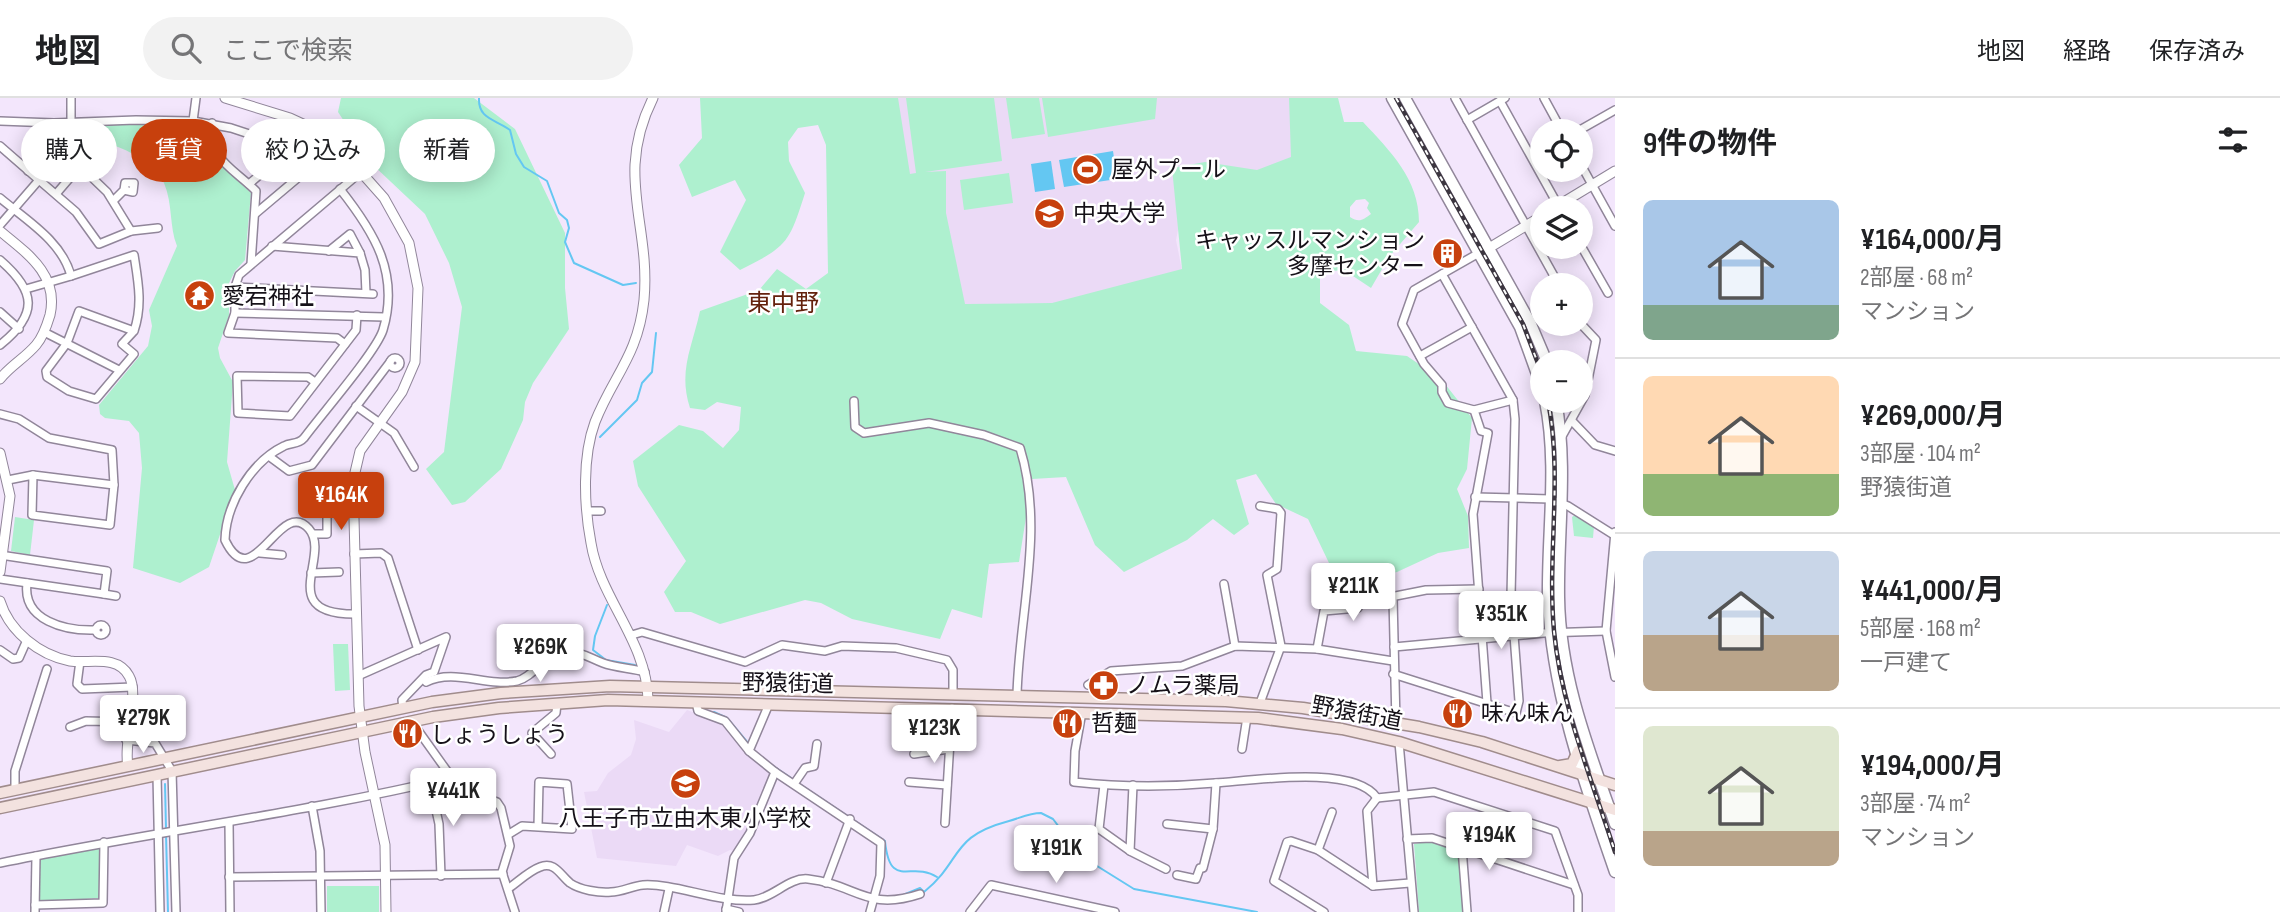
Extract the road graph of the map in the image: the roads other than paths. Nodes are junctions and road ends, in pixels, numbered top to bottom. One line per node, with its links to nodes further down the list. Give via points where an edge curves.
1 (71, 98): 12 (street)
2 (196, 98): 13 (street)
3 (225, 98): 10 (street)
4 (653, 98): 104 (street, via 639,127 634,153 644,272 642,315 625,367 591,433)
5 (1392, 98): 51 (main road)
6 (1405, 98): 51 (main road)
7 (1455, 98): 16 (street)
8 (1544, 98): 15 (street)
9 (1503, 99): 16 (street); 36 (street)
10 (252, 102): 14 (street)
11 (1615, 110): 19 (street)
12 (71, 119)
13 (193, 119)
14 (293, 119)
15 (1555, 119)
16 (1467, 120): 44 (street)
17 (0, 121): 18 (street)
18 (21, 121)
19 (1593, 122)
20 (0, 146): 22 (street)
21 (227, 161): 31 (street)
22 (21, 165)
23 (1615, 171): 32 (street)
24 (37, 182): 40 (street)
25 (41, 182): 35 (street)
26 (251, 182): 31 (street)
27 (293, 182): 41 (street)
28 (349, 182): 33 (street)
29 (370, 182): 90 (street, via 410,243 418,288 415,362 402,392)
30 (1590, 182): 32 (street)
31 (249, 184): 41 (street, via 256,191)
32 (1592, 185): 37 (street); 45 (street)
33 (340, 189): 49 (street); 66 (street, via 381,250 387,283)
34 (124, 190): 39 (street)
35 (56, 194): 39 (street, via 79,166); 48 (street, via 99,244)
36 (1552, 196)
37 (1575, 196)
38 (0, 198): 40 (street)
39 (114, 200): 48 (street)
40 (13, 209): 43 (street); 58 (street, via 61,253)
41 (255, 214): 55 (street)
42 (1530, 223): 44 (street)
43 (0, 225)
44 (1526, 225): 51 (street); 56 (street)
45 (1615, 226)
46 (158, 228): 48 (street)
47 (0, 231): 59 (street, via 35,261)
48 (131, 231)
49 (272, 246): 50 (street); 55 (street)
50 (329, 251): 52 (street); 52 (street, via 350,234)
51 (1484, 251): 57 (street); 75 (main road, via 1530,322); 76 (main road)
52 (360, 253): 60 (street, via 369,294)
53 (1589, 259): 62 (street)
54 (0, 260): 61 (street, via 22,279)
55 (251, 265): 60 (street, via 239,275)
56 (1552, 273)
57 (1442, 274): 67 (street); 77 (street, via 1414,290 1402,324)
58 (71, 276): 59 (street); 69 (street, via 134,255 140,309)
59 (49, 283): 61 (street); 70 (street, via 51,309)
60 (235, 287): 64 (street)
61 (26, 289): 68 (street, via 26,316)
62 (1608, 293)
63 (0, 312): 68 (street)
64 (235, 313): 65 (street); 73 (street, via 231,335 337,338)
65 (358, 315): 66 (street); 73 (street, via 356,330)
66 (384, 317): 94 (street, via 379,338 304,438)
67 (1472, 327): 77 (street); 82 (street)
68 (19, 329): 74 (street)
69 (134, 331): 72 (street, via 83,310); 79 (street, via 122,344 134,354)
70 (44, 332): 72 (street); 80 (street)
71 (1592, 336): 89 (street, via 1596,340 1585,395)
72 (67, 343): 79 (street); 79 (street, via 45,374 69,391 96,399)
73 (345, 344): 81 (street)
74 (0, 345)
75 (1542, 350)
76 (1530, 355)
77 (1420, 356): 85 (street, via 1442,385 1448,403)
78 (390, 362): 84 (street)
79 (119, 370)
80 (0, 380)
81 (315, 382): 81 (street, via 290,416 238,413 237,376 308,377)
82 (1513, 400): 85 (street); 101 (street)
83 (853, 401): 151 (street, via 855,427 864,433 929,423 1020,448 1030,524 1029,594)
84 (356, 406): 90 (street); 94 (street, via 304,470 289,471)
85 (1474, 410): 100 (street, via 1481,430 1488,433)
86 (1546, 413): 102 (main road)
87 (1558, 413): 91 (main road)
88 (0, 414): 98 (street, via 19,419 49,438 112,450)
89 (1572, 421): 91 (street); 92 (street, via 1595,445)
90 (379, 422): 95 (street, via 394,433); 99 (street, via 355,463)
91 (1561, 438): 102 (main road)
92 (1615, 451)
93 (0, 453): 97 (street)
94 (270, 457): 108 (street, via 236,497 225,540 233,552 248,557)
95 (414, 467)
96 (33, 475): 97 (street); 98 (street); 98 (street, via 32,515 107,526)
97 (8, 480): 110 (street)
98 (114, 485)
99 (353, 493): 107 (street, via 327,494 327,534); 109 (street)
100 (1475, 497): 101 (street); 118 (street)
101 (1513, 498): 102 (street); 128 (street)
102 (1556, 501): 106 (street); 126 (main road, via 1548,598)
103 (1260, 506): 132 (street, via 1280,513 1277,569 1267,575)
104 (588, 511): 105 (street); 127 (street, via 594,559)
105 (601, 511)
106 (1615, 532): 125 (street)
107 (313, 534): 108 (street, via 298,522 285,524); 114 (street)
108 (260, 553): 111 (street)
109 (354, 554): 123 (street); 136 (street, via 382,553 388,558)
110 (1, 555): 112 (street); 119 (street, via 107,570)
111 (282, 555)
112 (0, 572)
113 (339, 572): 114 (street)
114 (311, 573): 123 (street, via 312,598 323,609)
115 (0, 579): 116 (street)
116 (27, 583): 119 (street); 124 (street, via 29,603 41,617 74,629)
117 (1224, 584): 131 (street)
118 (1479, 589): 121 (street, via 1426,590); 129 (street)
119 (104, 594): 120 (street)
120 (116, 596)
121 (1393, 598): 133 (street); 134 (street, via 1324,611)
122 (0, 604): 130 (street, via 10,624)
123 (356, 614): 142 (street)
124 (95, 629)
125 (1606, 631): 126 (street); 143 (street)
126 (1556, 632): 128 (street); 176 (main road, via 1561,694); 188 (main road)
127 (632, 635): 140 (street); 150 (street, via 642,632 745,662 782,645 825,651 842,646 896,648 949,662)
128 (1512, 636): 129 (street); 157 (street, via 1519,701 1516,713)
129 (1481, 639): 133 (street); 157 (street)
130 (27, 640): 135 (street, via 19,658); 137 (street, via 64,659)
131 (1235, 646): 132 (street); 145 (street, via 1182,666 1111,671)
132 (1281, 646): 134 (street); 156 (street)
133 (1394, 647): 138 (street)
134 (1318, 649): 138 (street)
135 (0, 650)
136 (418, 650): 142 (street); 159 (street, via 446,637 434,672 402,700)
137 (80, 661): 147 (street, via 114,663 128,673); 147 (street, via 77,684 82,688)
138 (1393, 661): 141 (street)
139 (47, 669): 198 (street, via 15,771)
140 (645, 672): 146 (street); 148 (street, via 563,651 522,679)
141 (1393, 674): 157 (street); 167 (street)
142 (358, 676): 163 (street)
143 (1615, 677)
144 (426, 682): 148 (street, via 443,677)
145 (1088, 685)
146 (648, 686): 148 (main road, 野猿街道); 149 (main road, 野猿街道); 153 (street)
147 (133, 687): 165 (street)
148 (501, 687): 159 (main road, 野猿街道)
149 (926, 693): 150 (main road, 野猿街道); 160 (main road, via 935,698)
150 (953, 694): 151 (main road, 野猿街道); 161 (main road)
151 (1017, 695): 152 (main road, 野猿街道)
152 (1085, 697): 156 (main road, 野猿街道); 162 (main road)
153 (648, 701): 154 (main road, 野猿街道); 155 (main road, 野猿街道)
154 (696, 702): 158 (main road, 野猿街道); 175 (street, via 698,711 725,721)
155 (557, 703): 166 (main road, 野猿街道); 177 (street, via 556,713 532,733)
156 (1260, 703): 164 (main road); 167 (main road, 野猿街道)
157 (1487, 703)
158 (769, 704): 160 (main road, 野猿街道); 175 (street)
159 (403, 708): 163 (main road, 野猿街道)
160 (932, 708): 161 (main road, 野猿街道)
161 (953, 708): 162 (main road, 野猿街道); 173 (street)
162 (1082, 712): 164 (main road, 野猿街道); 194 (street, via 1074,782)
163 (360, 717): 169 (street); 179 (main road, 野猿街道)
164 (1253, 718): 171 (main road, 野猿街道); 174 (street)
165 (128, 722): 168 (street, via 86,721); 170 (street)
166 (412, 722): 169 (main road, 野猿街道); 187 (street)
167 (1395, 723): 180 (main road, 野猿街道, via 1482,742)
168 (70, 727)
169 (362, 732): 183 (main road, 野猿街道); 200 (street)
170 (126, 740): 179 (street, via 155,743); 181 (street)
171 (1399, 741): 196 (main road, 野猿街道); 201 (street)
172 (817, 744): 192 (street, via 814,766 805,768)
173 (949, 749): 178 (street); 193 (street)
174 (1242, 749)
175 (749, 751): 184 (street)
176 (1578, 751): 182 (main road, via 1572,764); 186 (main road)
177 (551, 754)
178 (914, 754)
179 (166, 758): 181 (main road, 野猿街道); 183 (street)
180 (1543, 762): 182 (main road, 野猿街道); 196 (main road, via 1550,778)
181 (128, 766): 198 (main road, 野猿街道)
182 (1558, 766): 186 (main road, 野猿街道)
183 (172, 771): 185 (main road, 野猿街道); 216 (street)
184 (775, 772): 192 (street); 240 (street, via 750,833 734,858)
185 (157, 775): 205 (main road, 野猿街道); 215 (street)
186 (1585, 775): 188 (main road, 野猿街道); 203 (main road)
187 (455, 777): 190 (street); 217 (street, via 497,802)
188 (1599, 780): 197 (main road, 野猿街道); 206 (main road)
189 (909, 782): 193 (street)
190 (430, 783): 200 (street); 231 (street, via 439,824)
191 (1216, 783): 195 (street); 202 (street, via 1263,777 1337,780 1360,784); 214 (street)
192 (794, 784): 208 (street)
193 (947, 785): 210 (street)
194 (1104, 785): 195 (street); 222 (street, via 1099,829)
195 (1133, 785): 222 (street)
196 (1539, 785): 203 (main road, 野猿街道)
197 (1615, 785)
198 (15, 790): 199 (main road, 野猿街道)
199 (0, 793)
200 (375, 793): 204 (street); 230 (street)
201 (1404, 794): 202 (street); 218 (street); 235 (street, via 1434,792 1555,831)
202 (1377, 797): 236 (street, via 1367,811)
203 (1592, 802): 206 (main road, 野猿街道); 226 (main road)
204 (312, 806): 209 (street); 229 (street)
205 (0, 808)
206 (1612, 809): 212 (main road)
207 (1332, 812): 221 (street)
208 (849, 819): 233 (street); 241 (street, via 882,845)
209 (229, 823): 216 (street); 232 (street)
210 (945, 823)
211 (1167, 824): 214 (street)
212 (1615, 824)
213 (538, 827): 213 (street, via 572,829 567,784 538,782); 217 (street, via 522,826)
214 (1213, 828): 228 (street, via 1196,879)
215 (158, 832): 216 (street); 219 (street); 244 (street)
216 (173, 832): 245 (street)
217 (509, 834): 227 (street, via 510,855)
218 (1407, 839): 220 (street, via 1432,838); 234 (street)
219 (104, 842): 223 (street); 242 (street, via 103,903)
220 (1462, 848): 235 (street); 257 (street)
221 (1318, 850): 236 (street); 255 (street, via 1287,842 1274,881)
222 (1130, 851): 225 (street)
223 (36, 856): 224 (street); 242 (street)
224 (0, 863)
225 (1166, 869)
226 (1615, 872)
227 (503, 874): 231 (street); 237 (street)
228 (1177, 875)
229 (321, 876): 230 (street); 232 (street); 247 (street)
230 (386, 876): 231 (street); 248 (street)
231 (441, 876)
232 (229, 877): 246 (street)
233 (826, 883): 240 (street, via 805,878 766,897); 241 (street)
234 (1410, 883): 236 (street); 256 (street)
235 (1574, 885): 258 (street)
236 (1373, 886)
237 (509, 888): 238 (street, via 546,865 571,884 593,891 644,885); 249 (street)
238 (668, 889): 240 (street); 250 (street)
239 (920, 894): 241 (street, via 903,901)
240 (726, 899): 243 (street)
241 (873, 902): 252 (street)
242 (35, 909)
243 (726, 910): 251 (street)
244 (160, 912)
245 (176, 912)
246 (230, 912)
247 (321, 912)
248 (386, 912)
249 (515, 912)
250 (664, 912)
251 (739, 912)
252 (870, 912)
253 (970, 912): 254 (street, via 991,885)
254 (1115, 912)
255 (1324, 912)
256 (1414, 912)
257 (1467, 912)
258 (1578, 912)

